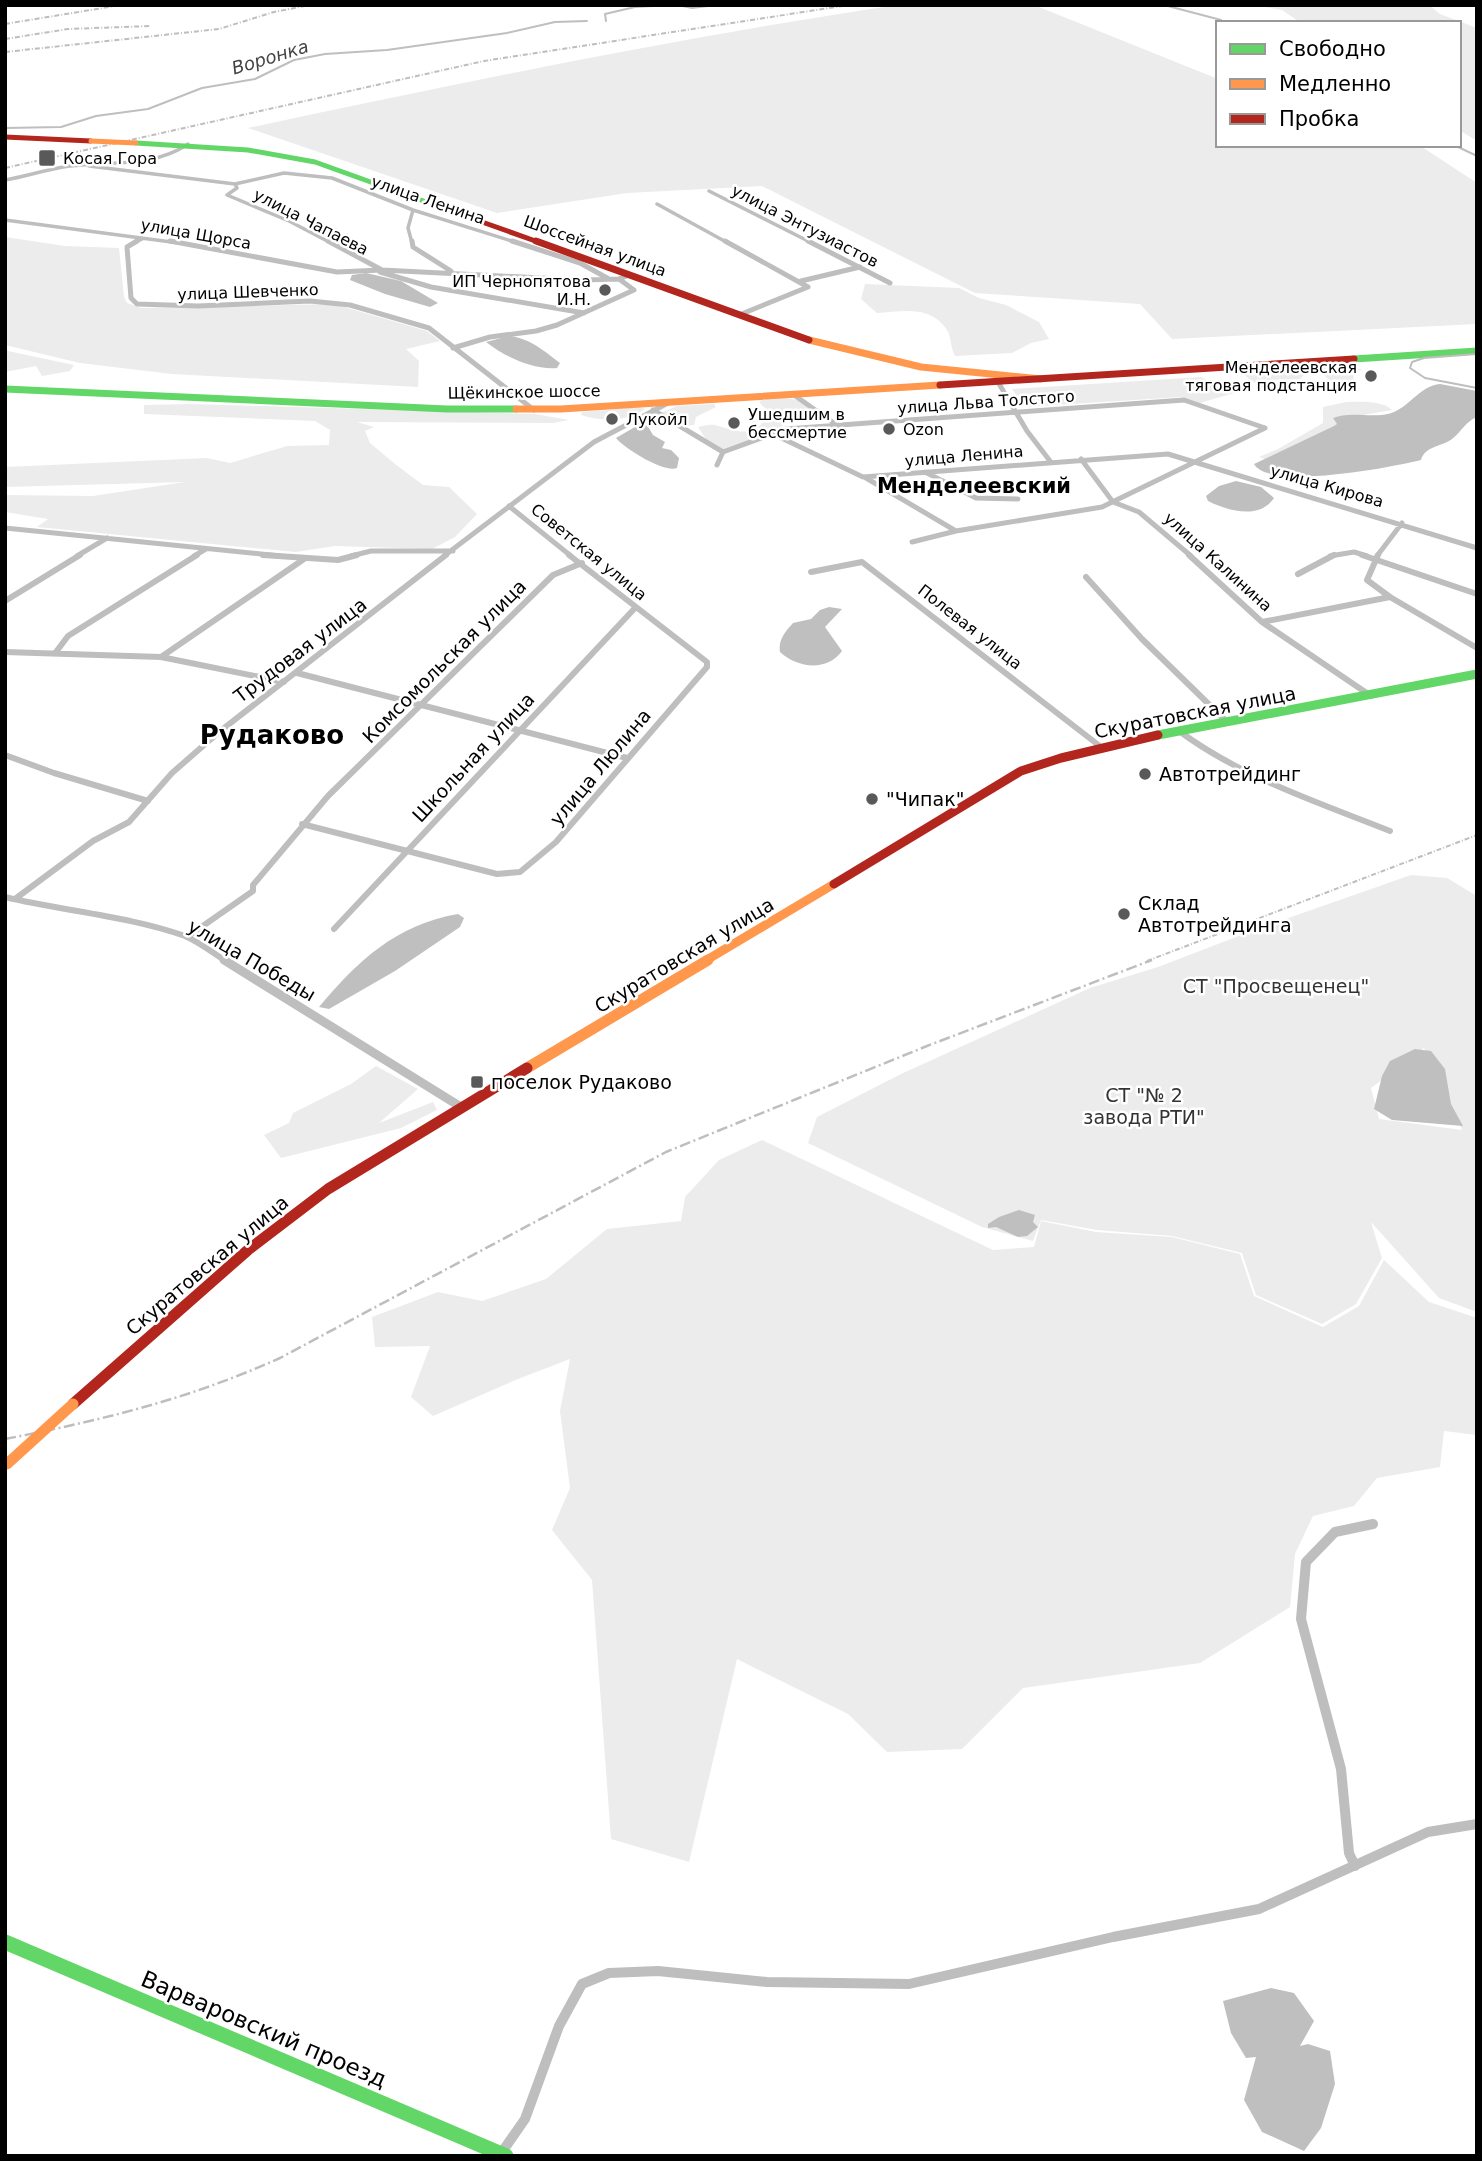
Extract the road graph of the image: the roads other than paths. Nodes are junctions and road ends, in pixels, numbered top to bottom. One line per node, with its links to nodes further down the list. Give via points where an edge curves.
1 (5, 137): 2 (main road, Шоссейная улица, bridge)
2 (188, 144): 3 (street, via 167,156); 14 (main road, Шоссейная улица, via 316,162)
3 (89, 166): 4 (street); 5 (street, улица Чапаева)
4 (5, 180)
5 (235, 184): 8 (street, улица Ленина, via 300,173 352,184); 12 (street, улица Чапаева, via 237,188 226,195 289,221)
6 (709, 191): 11 (street, улица Энтузиастов)
7 (657, 204): 16 (street)
8 (412, 210): 13 (street, via 408,228 413,247); 15 (street, улица Ленина, via 594,268)
9 (5, 220): 10 (street, улица Щорса)
10 (145, 238): 12 (street, улица Щорса, via 337,272); 20 (street, улица Шевченко, via 127,247 131,298 137,304 338,302 429,328)
11 (861, 267): 16 (street); 17 (street, улица Энтузиастов)
12 (382, 270): 13 (street, улица Ленина); 18 (street, via 431,287)
13 (454, 273): 15 (street, улица Ленина)
14 (624, 277): 15 (street, улица Ленина); 18 (street, via 634,290); 19 (main road, Шоссейная улица)
15 (608, 279)
16 (801, 281): 19 (street, via 808,287)
17 (890, 283)
18 (584, 313): 20 (street, via 536,331 497,335)
19 (739, 315): 22 (main road, Шоссейная улица, via 891,362)
20 (453, 348): 27 (street, улица Шевченко)
21 (1477, 351): 22 (main road)
22 (1044, 379): 23 (main road, Щёкинское шоссе)
23 (998, 382): 25 (main road, Щёкинское шоссе); 29 (street)
24 (5, 389): 27 (main road, Щёкинское шоссе)
25 (794, 395): 26 (main road, Щёкинское шоссе); 30 (street)
26 (668, 403): 27 (main road, Щёкинское шоссе); 28 (street, Советская улица)
27 (534, 410)
28 (653, 410): 32 (street); 42 (street, Советская улица, via 594,442)
29 (1015, 413): 30 (street, улица Льва Толстого); 35 (street); 36 (street, улица Льва Толстого, via 1184,400 1265,428)
30 (838, 426): 31 (street, улица Льва Толстого, via 786,429)
31 (773, 435): 32 (street, улица Льва Толстого); 39 (street, улица Ленина)
32 (723, 452): 37 (street)
33 (1168, 454): 34 (street, улица Ленина); 36 (street, улица Кирова)
34 (1081, 459): 35 (street, улица Ленина); 41 (street)
35 (1050, 461): 38 (street, улица Ленина)
36 (1196, 462): 41 (street); 43 (street, улица Кирова)
37 (717, 465)
38 (925, 472): 39 (street, улица Ленина); 40 (street, via 976,498)
39 (863, 477): 46 (street)
40 (1018, 499)
41 (1113, 502): 46 (street); 63 (street, улица Калинина, via 1156,524)
42 (509, 506): 52 (street, Трудовая улица); 55 (street, Советская улица)
43 (1402, 523): 50 (street, улица Кирова); 54 (street)
44 (5, 528): 45 (street)
45 (19, 529): 47 (street); 48 (street)
46 (956, 531): 49 (street)
47 (5, 536)
48 (107, 538): 51 (street); 61 (street)
49 (912, 542)
50 (1477, 548)
51 (206, 549): 53 (street); 66 (street, via 68,636)
52 (453, 551): 53 (street, via 372,551 338,560); 69 (street, Трудовая улица)
53 (304, 559): 67 (street)
54 (1376, 559): 57 (street, via 1354,552 1335,554); 59 (street); 60 (street, via 1367,580)
55 (582, 563): 62 (street, Советская улица); 73 (street, Комсомольская улица, via 553,575)
56 (811, 572): 77 (street, Полевая улица, via 862,562)
57 (1298, 574)
58 (1086, 577): 74 (street)
59 (1477, 594)
60 (1390, 597): 63 (street); 64 (street)
61 (5, 601)
62 (635, 608): 68 (street, Советская улица); 76 (street, Школьная улица)
63 (1262, 622): 72 (street, улица Калинина)
64 (1477, 648)
65 (5, 652): 66 (street)
66 (56, 652): 67 (street)
67 (161, 657): 71 (street)
68 (704, 659): 79 (street, улица Люлина, via 706,667)
69 (297, 674): 71 (street, Трудовая улица); 73 (street)
70 (1477, 674): 72 (main road, Скуратовская улица)
71 (284, 682): 80 (street, Трудовая улица, via 172,773)
72 (1371, 696): 74 (main road, Скуратовская улица)
73 (421, 707): 76 (street); 81 (street, Комсомольская улица)
74 (1227, 722): 75 (main road, Скуратовская улица)
75 (1179, 731): 77 (main road, Скуратовская улица); 82 (street, via 1229,766)
76 (517, 732): 79 (street); 83 (street, Школьная улица)
77 (1101, 747): 88 (main road, Скуратовская улица, via 1014,775)
78 (5, 755): 80 (street)
79 (627, 758): 83 (street, улица Люлина, via 556,842 520,872 497,874)
80 (148, 801): 85 (street, Трудовая улица, via 129,822 93,841)
81 (302, 824): 83 (street); 87 (street, Комсомольская улица, via 253,885 253,891)
82 (1390, 831)
83 (407, 850): 86 (street, Школьная улица)
84 (5, 897): 85 (street, улица Победы)
85 (15, 899): 87 (street, улица Победы)
86 (334, 929)
87 (187, 937): 88 (street, улица Победы)
88 (461, 1107): 89 (main road, Скуратовская улица, bridge, via 285,1221 204,1287)
89 (6, 1465)
90 (1373, 1524): 92 (street, via 1335,1532 1306,1562 1301,1619 1341,1769 1349,1853)
91 (1477, 1824): 92 (street, via 1427,1832)
92 (1355, 1866): 94 (street, via 1259,1909 909,1984 767,1982 658,1971 609,1973 582,1984 559,2026 525,2119)
93 (5, 1942): 94 (main road, Варваровский проезд)
94 (504, 2154)

